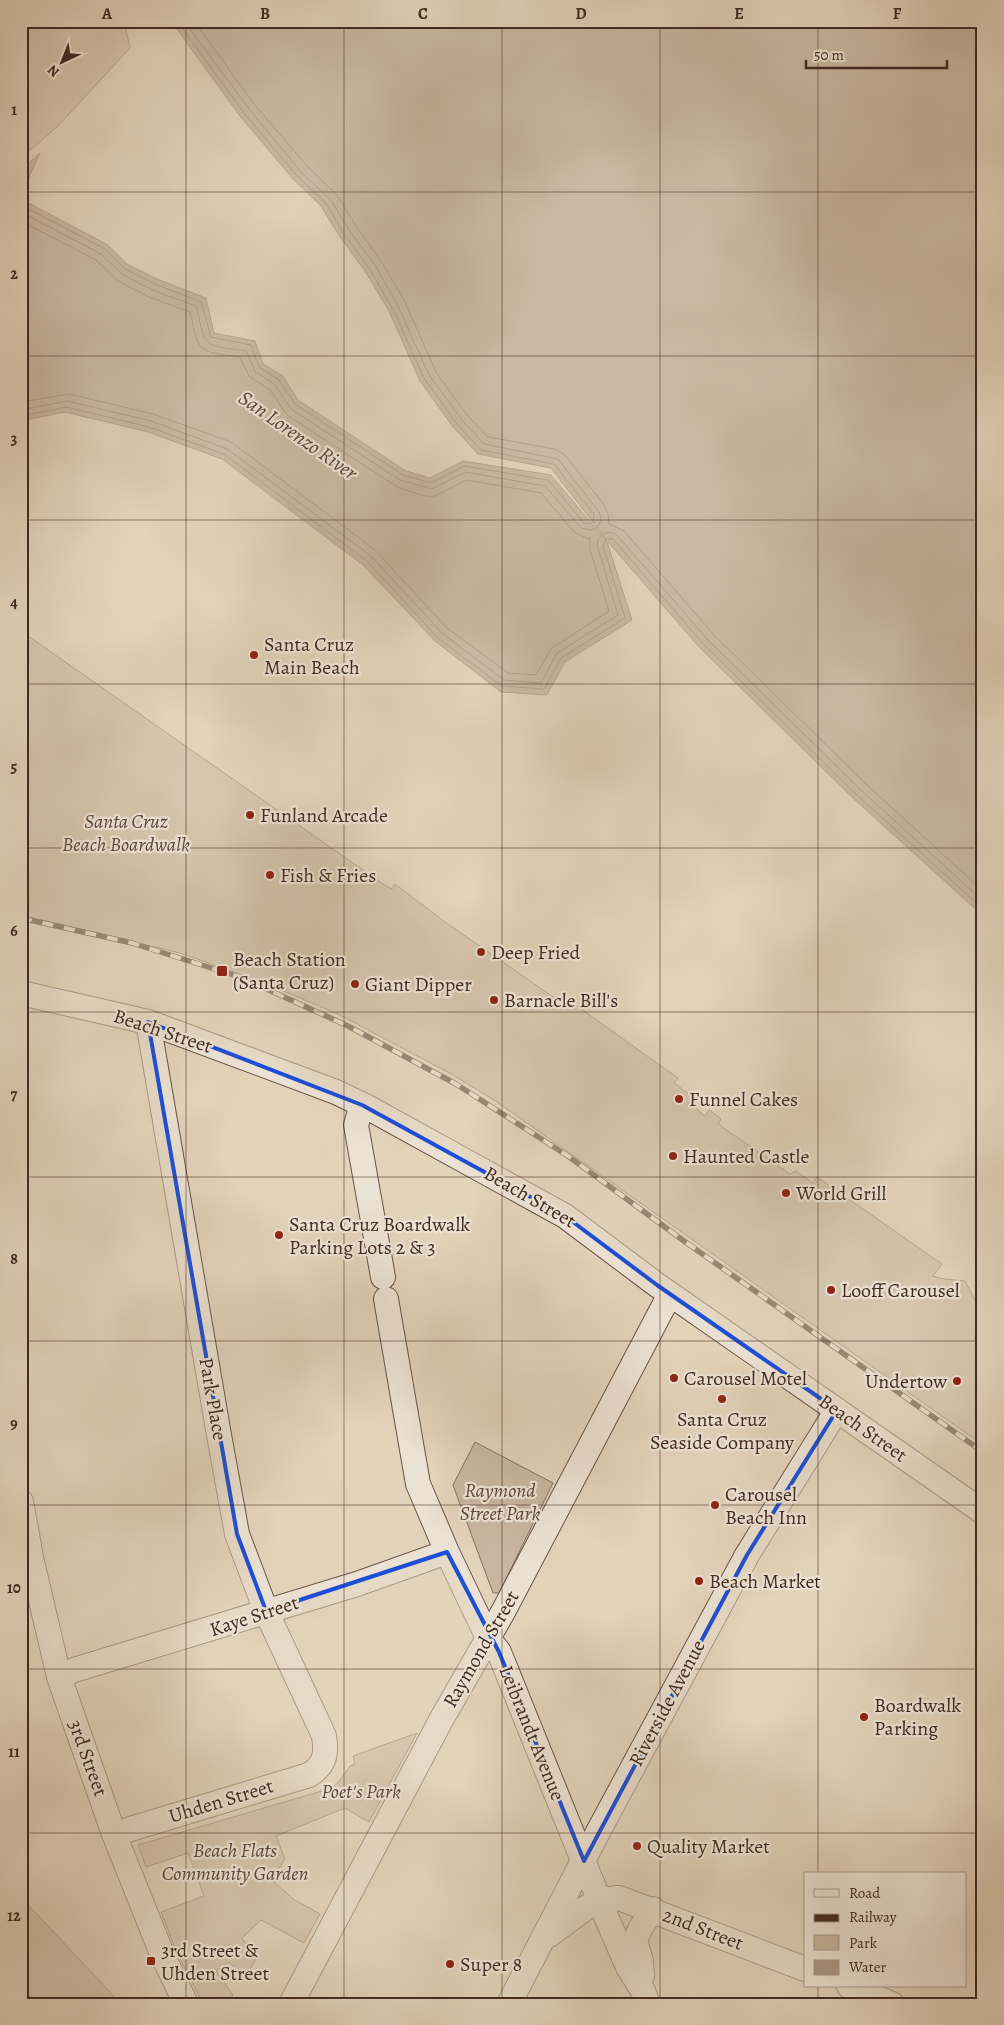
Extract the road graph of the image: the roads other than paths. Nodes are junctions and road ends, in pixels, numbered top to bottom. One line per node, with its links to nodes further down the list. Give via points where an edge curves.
1 (21, 993): 2 (street, Beach Street)
2 (148, 1022): 3 (street, Beach Street); 9 (street, Park Place, via 237,1534)
3 (362, 1104): 4 (street, Beach Street, via 565,1216); 8 (street, Leibrandt Avenue, via 356,1125 418,1484)
4 (670, 1294): 5 (street, Beach Street); 10 (street, Raymond Street)
5 (837, 1410): 7 (street, Beach Street); 14 (street, Riverside Avenue, via 747,1555)
6 (21, 1502): 11 (street, 3rd Street)
7 (983, 1512)
8 (447, 1552): 9 (street, Kaye Street, via 357,1584); 10 (street, Leibrandt Avenue)
9 (266, 1611): 11 (street, Kaye Street); 12 (street, Park Place, via 324,1736)
10 (488, 1638): 14 (street, Leibrandt Avenue, via 498,1652); 22 (street, Raymond Street, via 441,1720)
11 (59, 1676): 13 (street, 3rd Street)
12 (324, 1762): 13 (street, Uhden Street, via 309,1774)
13 (114, 1834): 21 (street, 3rd Street, via 162,1954)
14 (584, 1861): 15 (street, Leibrandt Avenue); 17 (street, Riverside Avenue)
15 (599, 1900): 16 (street, 2nd Street, via 619,1898); 17 (street); 20 (street, Leibrandt Avenue, via 628,1967)
16 (653, 1910): 18 (street, 2nd Street); 20 (street, Leibrandt Avenue, via 635,1940)
17 (544, 1939): 23 (street, Riverside Avenue)
18 (804, 1969)
19 (854, 1988): 24 (street)
20 (645, 1997)
21 (186, 2004)
22 (291, 2004)
23 (509, 2004)
24 (892, 2004)

